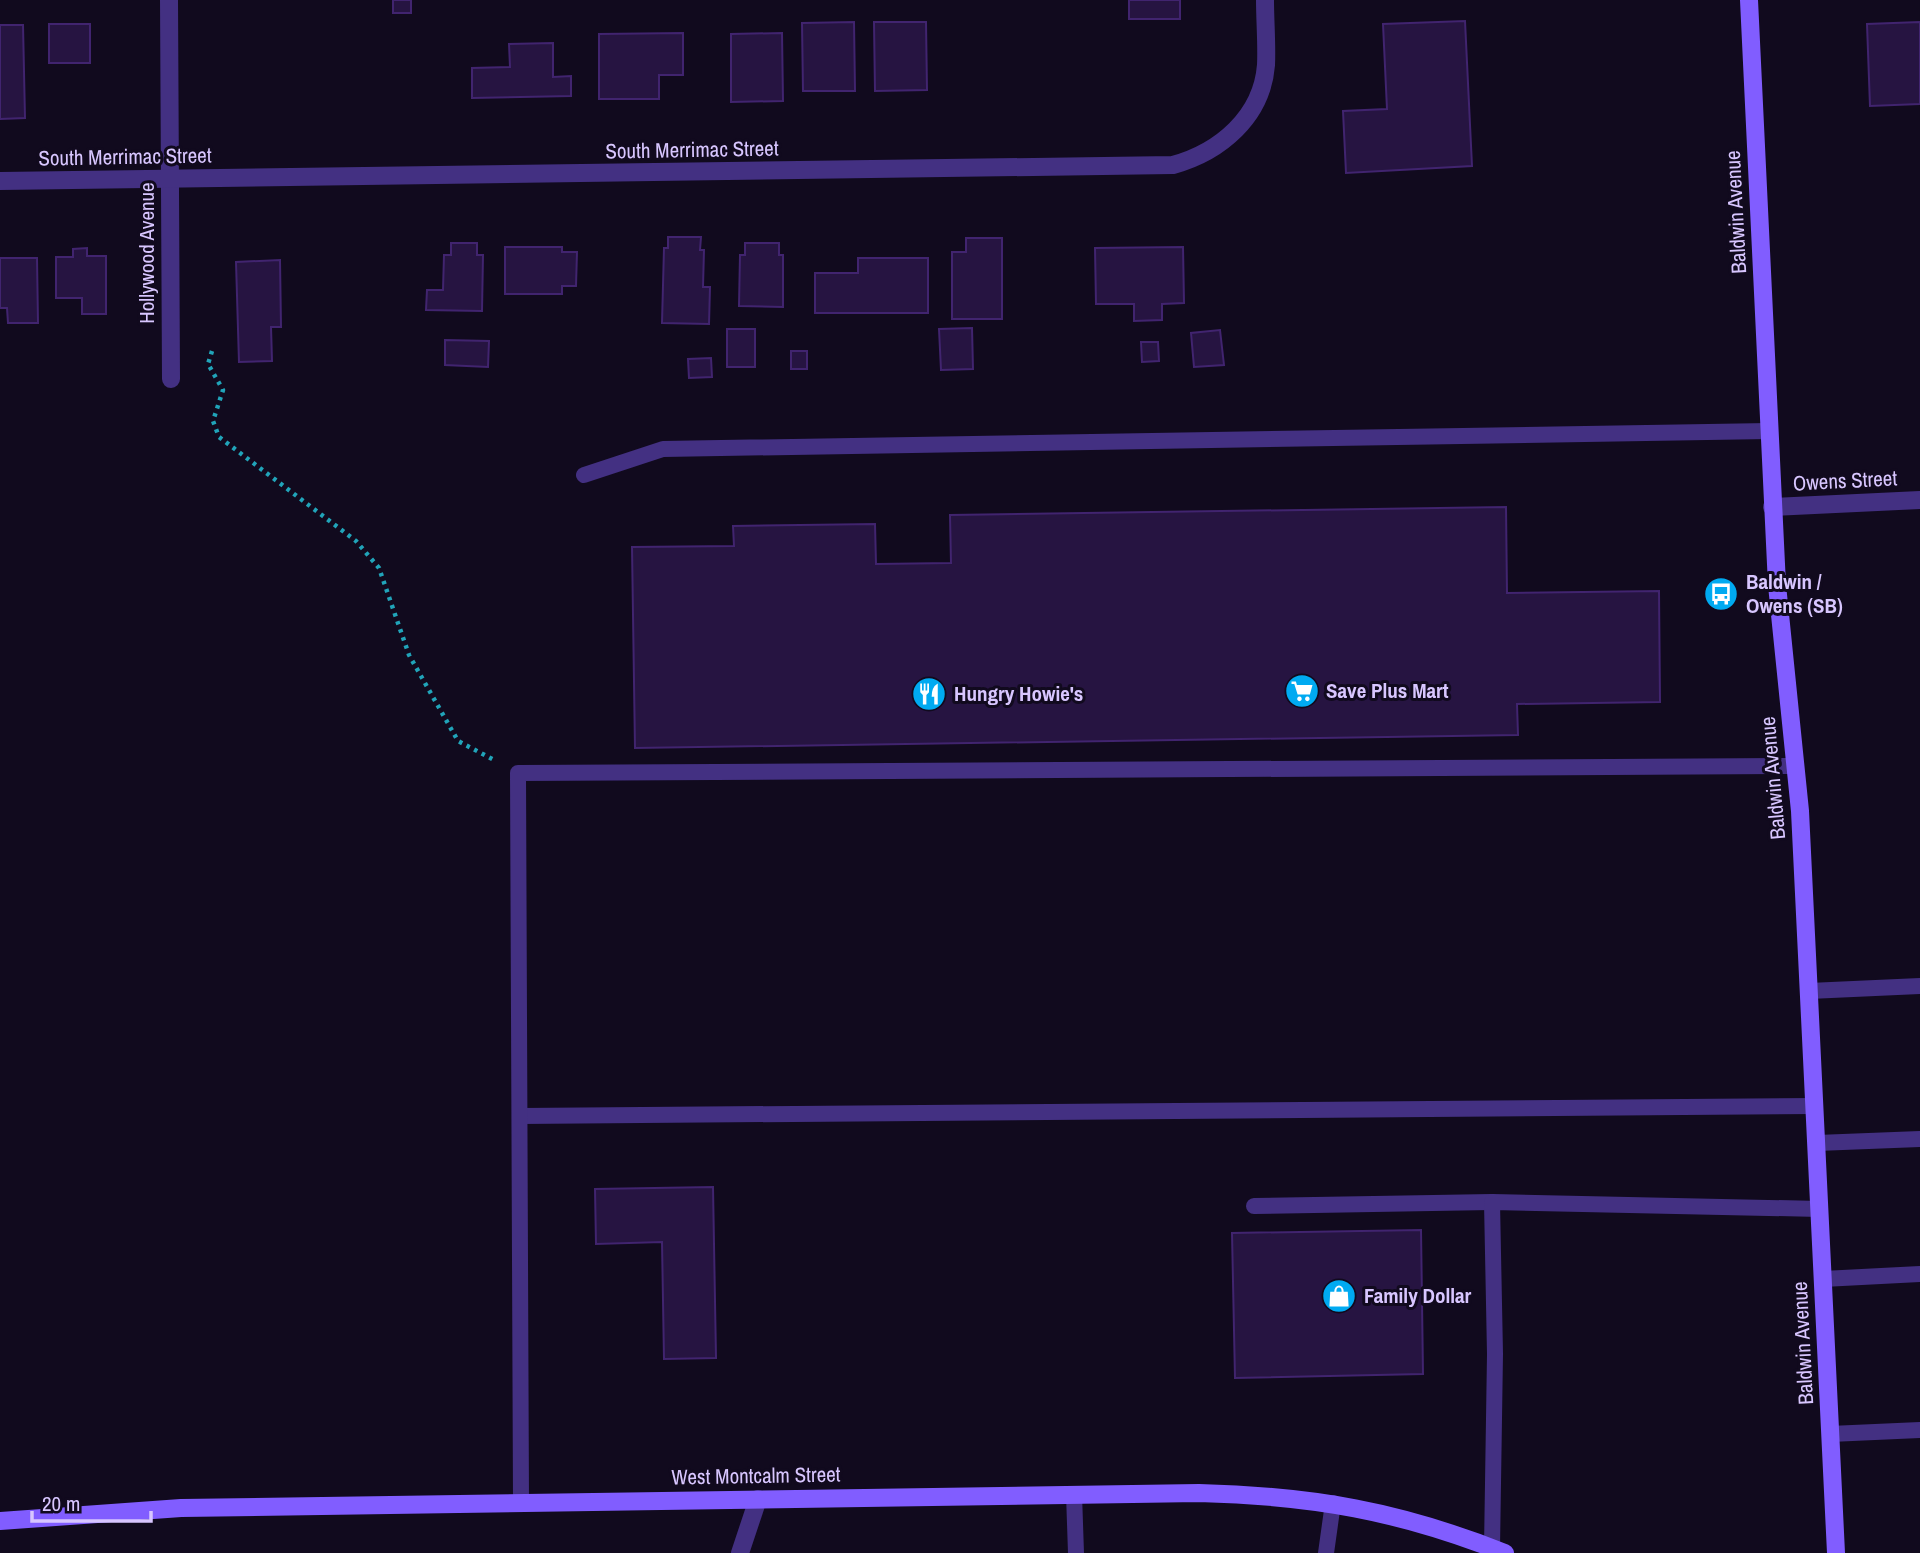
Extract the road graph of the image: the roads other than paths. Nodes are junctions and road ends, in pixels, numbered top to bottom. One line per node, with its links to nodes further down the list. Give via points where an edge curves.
1 (169, 0): 4 (street, Hollywood Avenue)
2 (1265, 0): 4 (street, South Merrimac Street, via 1266,65 1251,109 1216,147 1173,165)
3 (1749, 0): 7 (main road, Baldwin Avenue)
4 (169, 180): 5 (street, South Merrimac Street); 6 (street, Hollywood Avenue)
5 (0, 181)
6 (171, 379)
7 (1769, 431): 8 (lane, via 663,449); 10 (main road, Baldwin Avenue)
8 (584, 475)
9 (1920, 500): 10 (street, Owens Street)
10 (1772, 507): 11 (main road, Baldwin Avenue)
11 (1796, 766): 13 (main road, Baldwin Avenue); 15 (lane, via 518,773)
12 (1920, 986): 13 (lane)
13 (1809, 992): 14 (main road, Baldwin Avenue)
14 (1815, 1107): 15 (lane); 17 (main road, Baldwin Avenue)
15 (520, 1116): 27 (lane)
16 (1920, 1139): 17 (lane)
17 (1817, 1143): 20 (main road, Baldwin Avenue)
18 (1492, 1202): 19 (lane); 20 (lane); 30 (lane)
19 (1254, 1206)
20 (1819, 1209): 22 (main road, Baldwin Avenue)
21 (1920, 1274): 22 (lane)
22 (1823, 1279): 24 (main road, Baldwin Avenue)
23 (1920, 1430): 24 (lane)
24 (1830, 1434): 34 (main road, Baldwin Avenue)
25 (1074, 1494): 26 (main road, West Montcalm Street); 28 (main road, West Montcalm Street, via 1275,1495); 32 (lane)
26 (758, 1499): 27 (main road, West Montcalm Street); 31 (street)
27 (522, 1502): 29 (main road, West Montcalm Street, via 181,1508)
28 (1333, 1503): 30 (main road, West Montcalm Street, via 1384,1513); 33 (lane)
29 (0, 1521)
30 (1499, 1550)
31 (740, 1553)
32 (1076, 1553)
33 (1326, 1553)
34 (1836, 1553)

